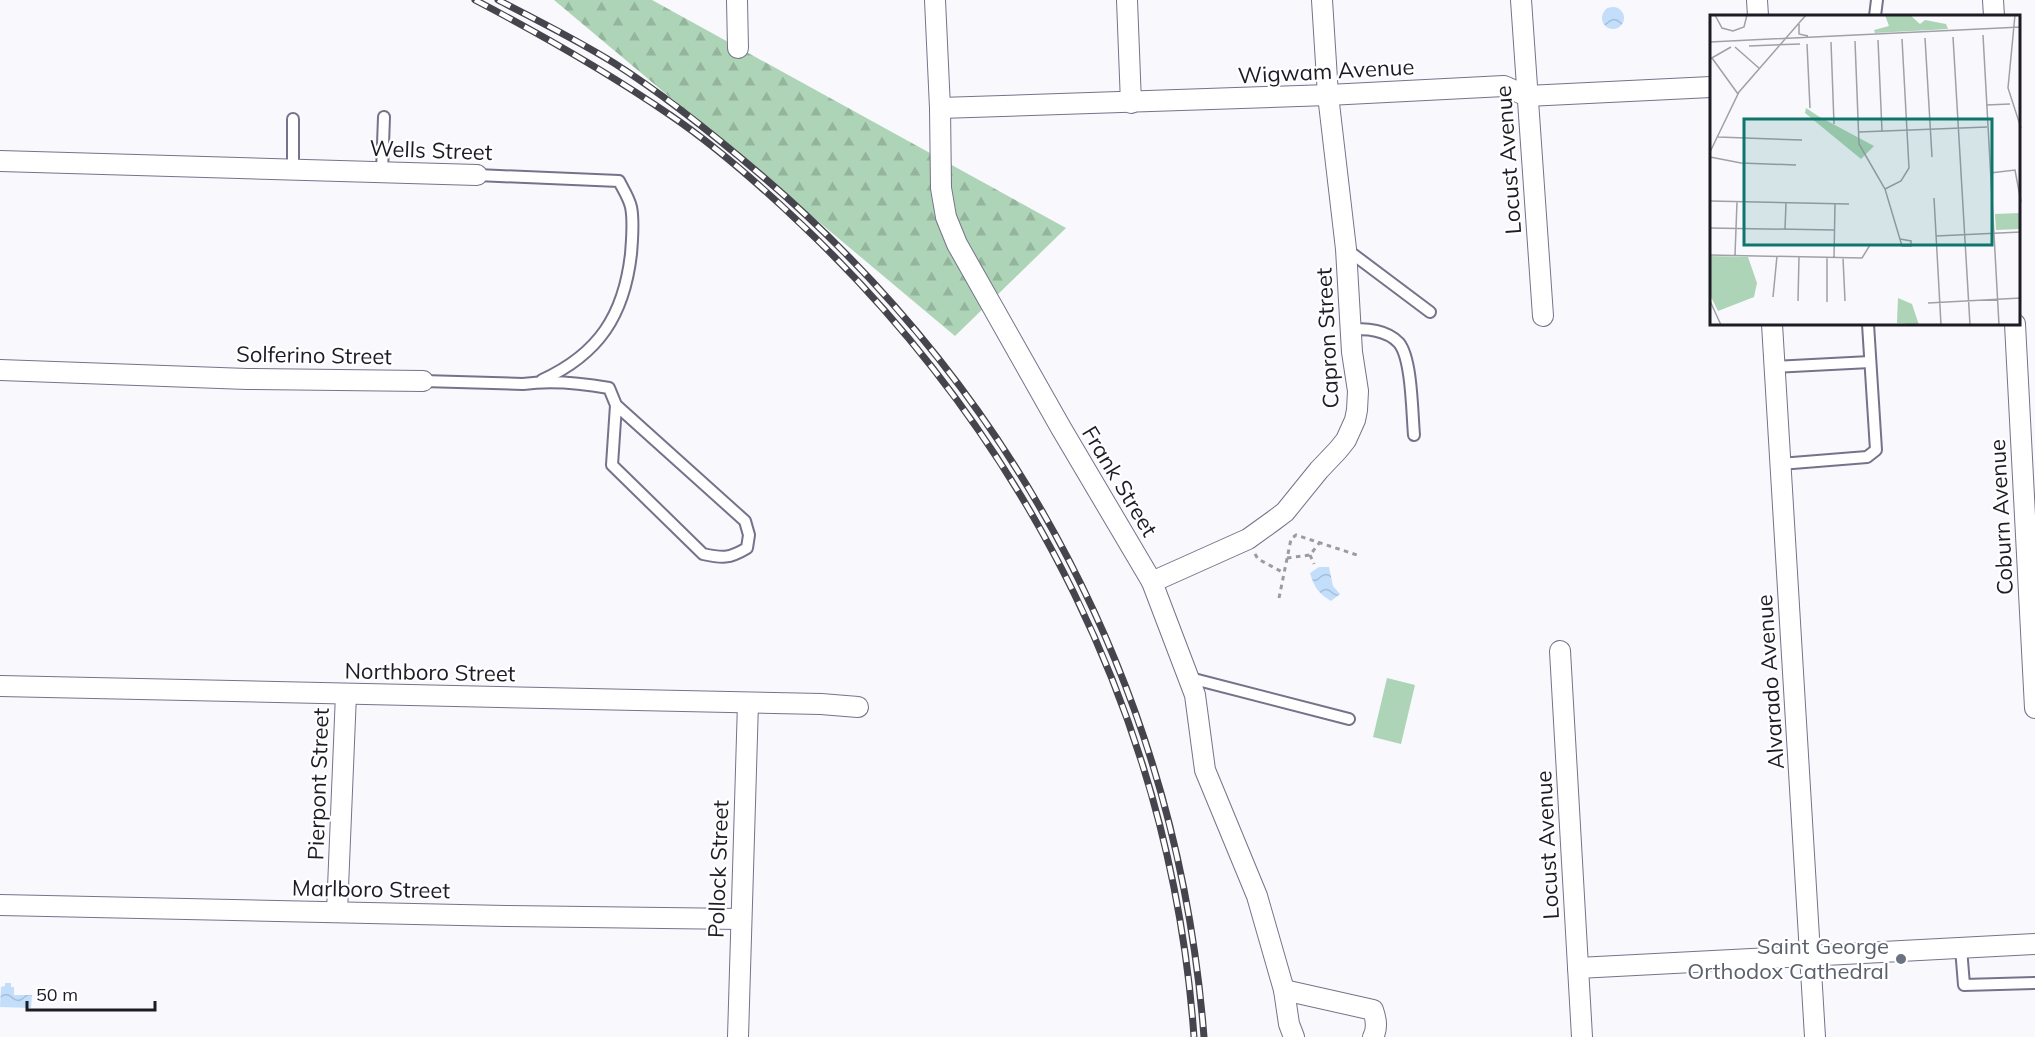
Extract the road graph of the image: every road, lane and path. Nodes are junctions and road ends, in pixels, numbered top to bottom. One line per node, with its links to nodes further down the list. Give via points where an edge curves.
1 (737, 0): 12 (street)
2 (935, 0): 17 (street, Frank Street)
3 (1127, 0): 16 (street)
4 (1322, 0): 14 (street, Capron Street)
5 (1521, 0): 15 (street, Locust Avenue)
6 (1757, 0): 9 (street)
7 (1877, 0): 10 (lane)
8 (1993, 0): 11 (street)
9 (1758, 15)
10 (1875, 15)
11 (1994, 15)
12 (738, 48)
13 (1710, 87): 15 (street, Wigwam Avenue)
14 (1328, 96): 15 (street, Wigwam Avenue, via 1504,86); 16 (street, Wigwam Avenue); 24 (street, Capron Street)
15 (1527, 96): 26 (street, Locust Avenue)
16 (1131, 103): 17 (street, Wigwam Avenue)
17 (940, 108): 47 (street, Frank Street, via 942,197 957,244)
18 (384, 117): 22 (lane)
19 (293, 119): 21 (lane)
20 (0, 161): 21 (street, Wells Street)
21 (293, 170): 22 (street, Wells Street)
22 (382, 172): 23 (street, Wells Street)
23 (477, 175): 35 (lane, Wells Street, via 619,181 631,207 629,271 611,324 568,366)
24 (1346, 249): 25 (lane); 30 (street, Capron Street)
25 (1430, 312)
26 (1543, 316)
27 (1772, 326): 32 (street, Alvarado Avenue)
28 (1868, 326): 31 (lane)
29 (2015, 326): 38 (street, Coburn Avenue)
30 (1351, 330): 37 (lane, via 1366,328 1399,343 1409,373); 47 (street, Capron Street, via 1357,410 1351,430 1338,450 1285,512 1265,527 1248,539)
31 (1870, 362): 32 (lane); 39 (lane, via 1876,450 1867,457)
32 (1774, 367): 39 (street, Alvarado Avenue)
33 (0, 370): 34 (street, Solferino Street)
34 (423, 381): 35 (lane, Solferino Street)
35 (539, 382): 36 (lane, Solferino Street, via 609,388)
36 (616, 405): 36 (lane, Solferino Street, via 745,521 747,548 721,558 703,554 612,465)
37 (1414, 435)
38 (2028, 446): 55 (street, Coburn Avenue)
39 (1780, 464): 62 (street, Alvarado Avenue)
40 (1320, 542): 41 (path); 42 (path); 43 (path, via 1296,535)
41 (1310, 555): 43 (path); 45 (path)
42 (1357, 555)
43 (1287, 558): 46 (path)
44 (1258, 559): 46 (path)
45 (1314, 564)
46 (1284, 573): 48 (path)
47 (1152, 582): 50 (street, Frank Street)
48 (1280, 598)
49 (1560, 651): 63 (street, Locust Avenue)
50 (1190, 678): 56 (lane); 65 (street, Frank Street, via 1205,770 1257,896)
51 (0, 686): 52 (street, Northboro Street)
52 (346, 694): 53 (street, Northboro Street); 58 (street, Pierpont Street)
53 (748, 703): 54 (street, Northboro Street); 59 (street, Pollock Street)
54 (858, 707)
55 (2035, 708)
56 (1348, 719)
57 (0, 905): 58 (street, Marlboro Street)
58 (337, 912): 59 (street, Marlboro Street)
59 (741, 919): 66 (street, Pollock Street)
60 (2035, 944): 61 (street)
61 (1961, 948): 62 (street); 64 (lane, via 1964,986)
62 (1810, 955): 63 (street); 70 (street, Alvarado Avenue)
63 (1578, 968): 69 (street, Locust Avenue)
64 (2035, 983)
65 (1284, 990): 67 (street, Frank Street, via 1288,1024); 68 (street, via 1373,1010)
66 (738, 1037)
67 (1294, 1037)
68 (1373, 1037)
69 (1582, 1037)
70 (1815, 1037)

